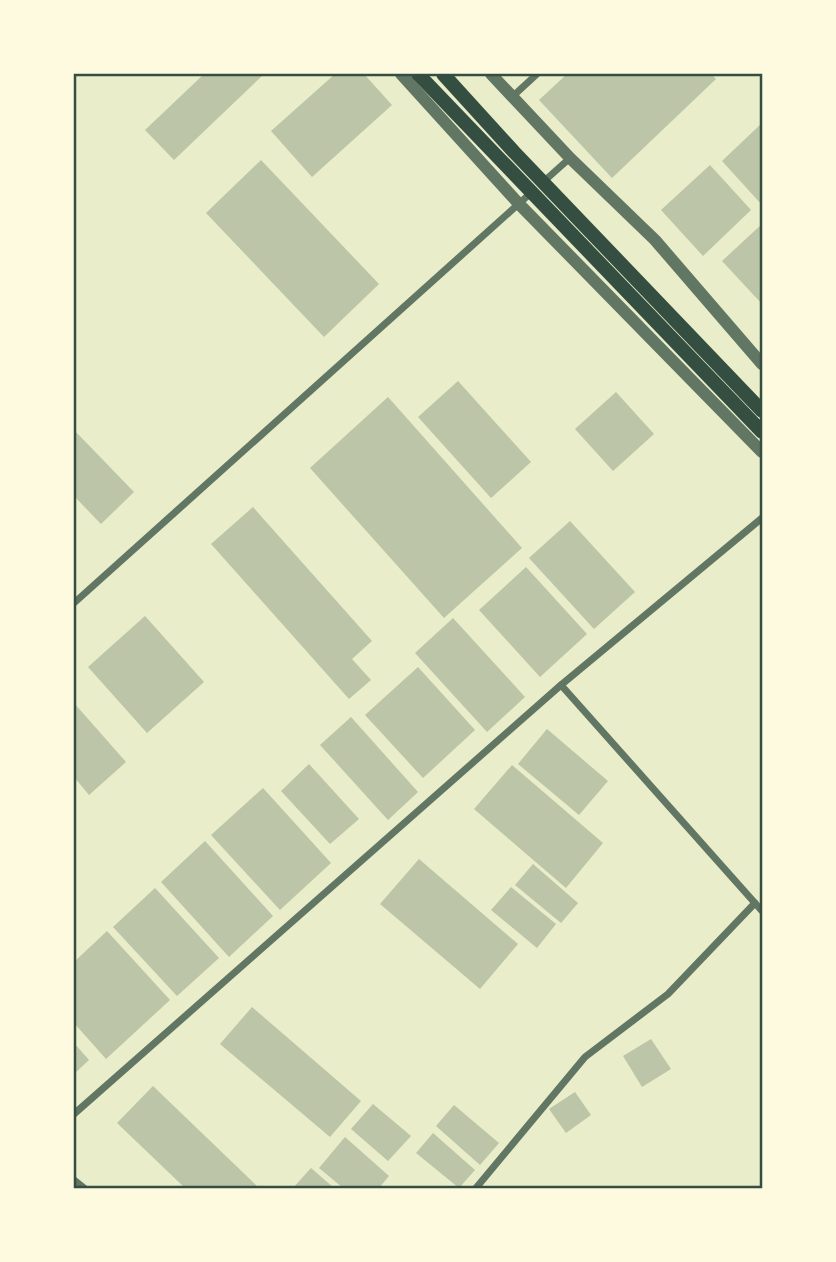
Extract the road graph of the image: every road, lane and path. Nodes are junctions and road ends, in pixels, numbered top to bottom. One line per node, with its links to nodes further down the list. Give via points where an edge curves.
1 (401, 74): 8 (street)
2 (418, 74): 11 (main road)
3 (443, 74): 10 (main road)
4 (491, 74): 6 (street)
5 (537, 74): 6 (street)
6 (512, 97): 7 (street)
7 (570, 158): 8 (street); 9 (street, via 655,240)
8 (519, 204): 12 (street); 14 (street)
9 (762, 364)
10 (762, 411)
11 (762, 432)
12 (762, 452)
13 (762, 518): 15 (street)
14 (74, 603)
15 (561, 685): 16 (street); 18 (street)
16 (755, 903): 17 (street); 21 (street, via 668,994 585,1057)
17 (762, 911)
18 (74, 1114)
19 (74, 1180): 20 (street)
20 (84, 1188)
21 (476, 1188)

